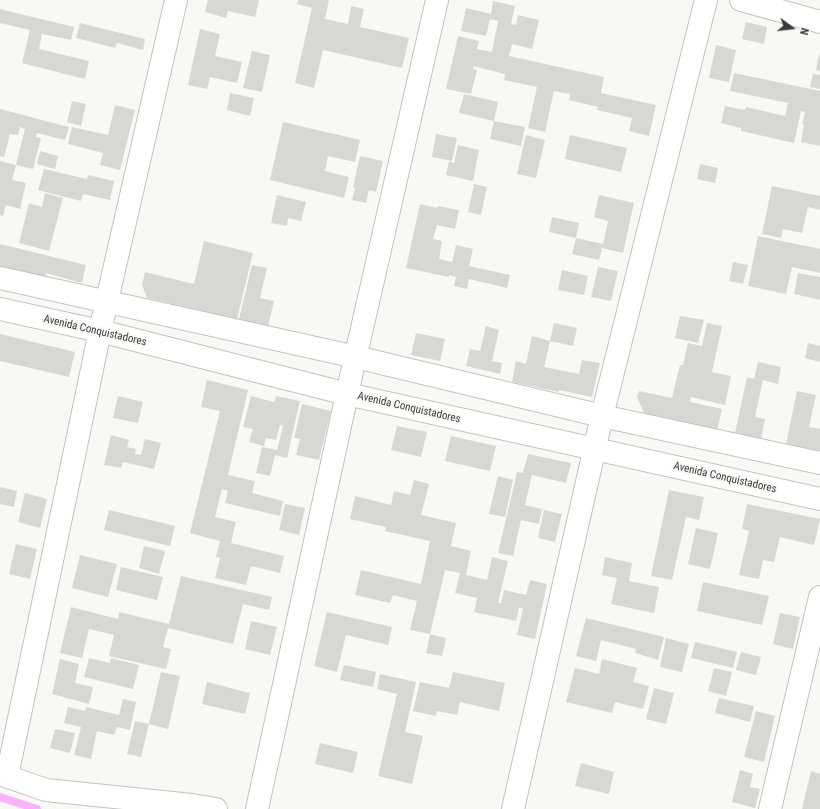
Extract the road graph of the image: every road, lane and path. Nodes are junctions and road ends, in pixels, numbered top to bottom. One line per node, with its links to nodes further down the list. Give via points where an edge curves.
1 (176, 0): 7 (street)
2 (437, 0): 10 (street)
3 (706, 0): 12 (street)
4 (742, 0): 5 (street)
5 (820, 22)
6 (0, 278): 7 (street)
7 (106, 302): 9 (street); 10 (street)
8 (0, 309): 9 (street, Avenida Conquistadores)
9 (100, 331): 11 (street, Avenida Conquistadores); 17 (street)
10 (356, 357): 11 (street); 12 (street)
11 (347, 394): 13 (street, Avenida Conquistadores); 19 (street)
12 (602, 416): 13 (street); 14 (street)
13 (594, 449): 15 (street, Avenida Conquistadores); 20 (street)
14 (820, 463)
15 (820, 500)
16 (820, 597): 21 (street)
17 (3, 775): 18 (street, via 46,790)
18 (216, 809)
19 (257, 809)
20 (513, 809)
21 (770, 809)

